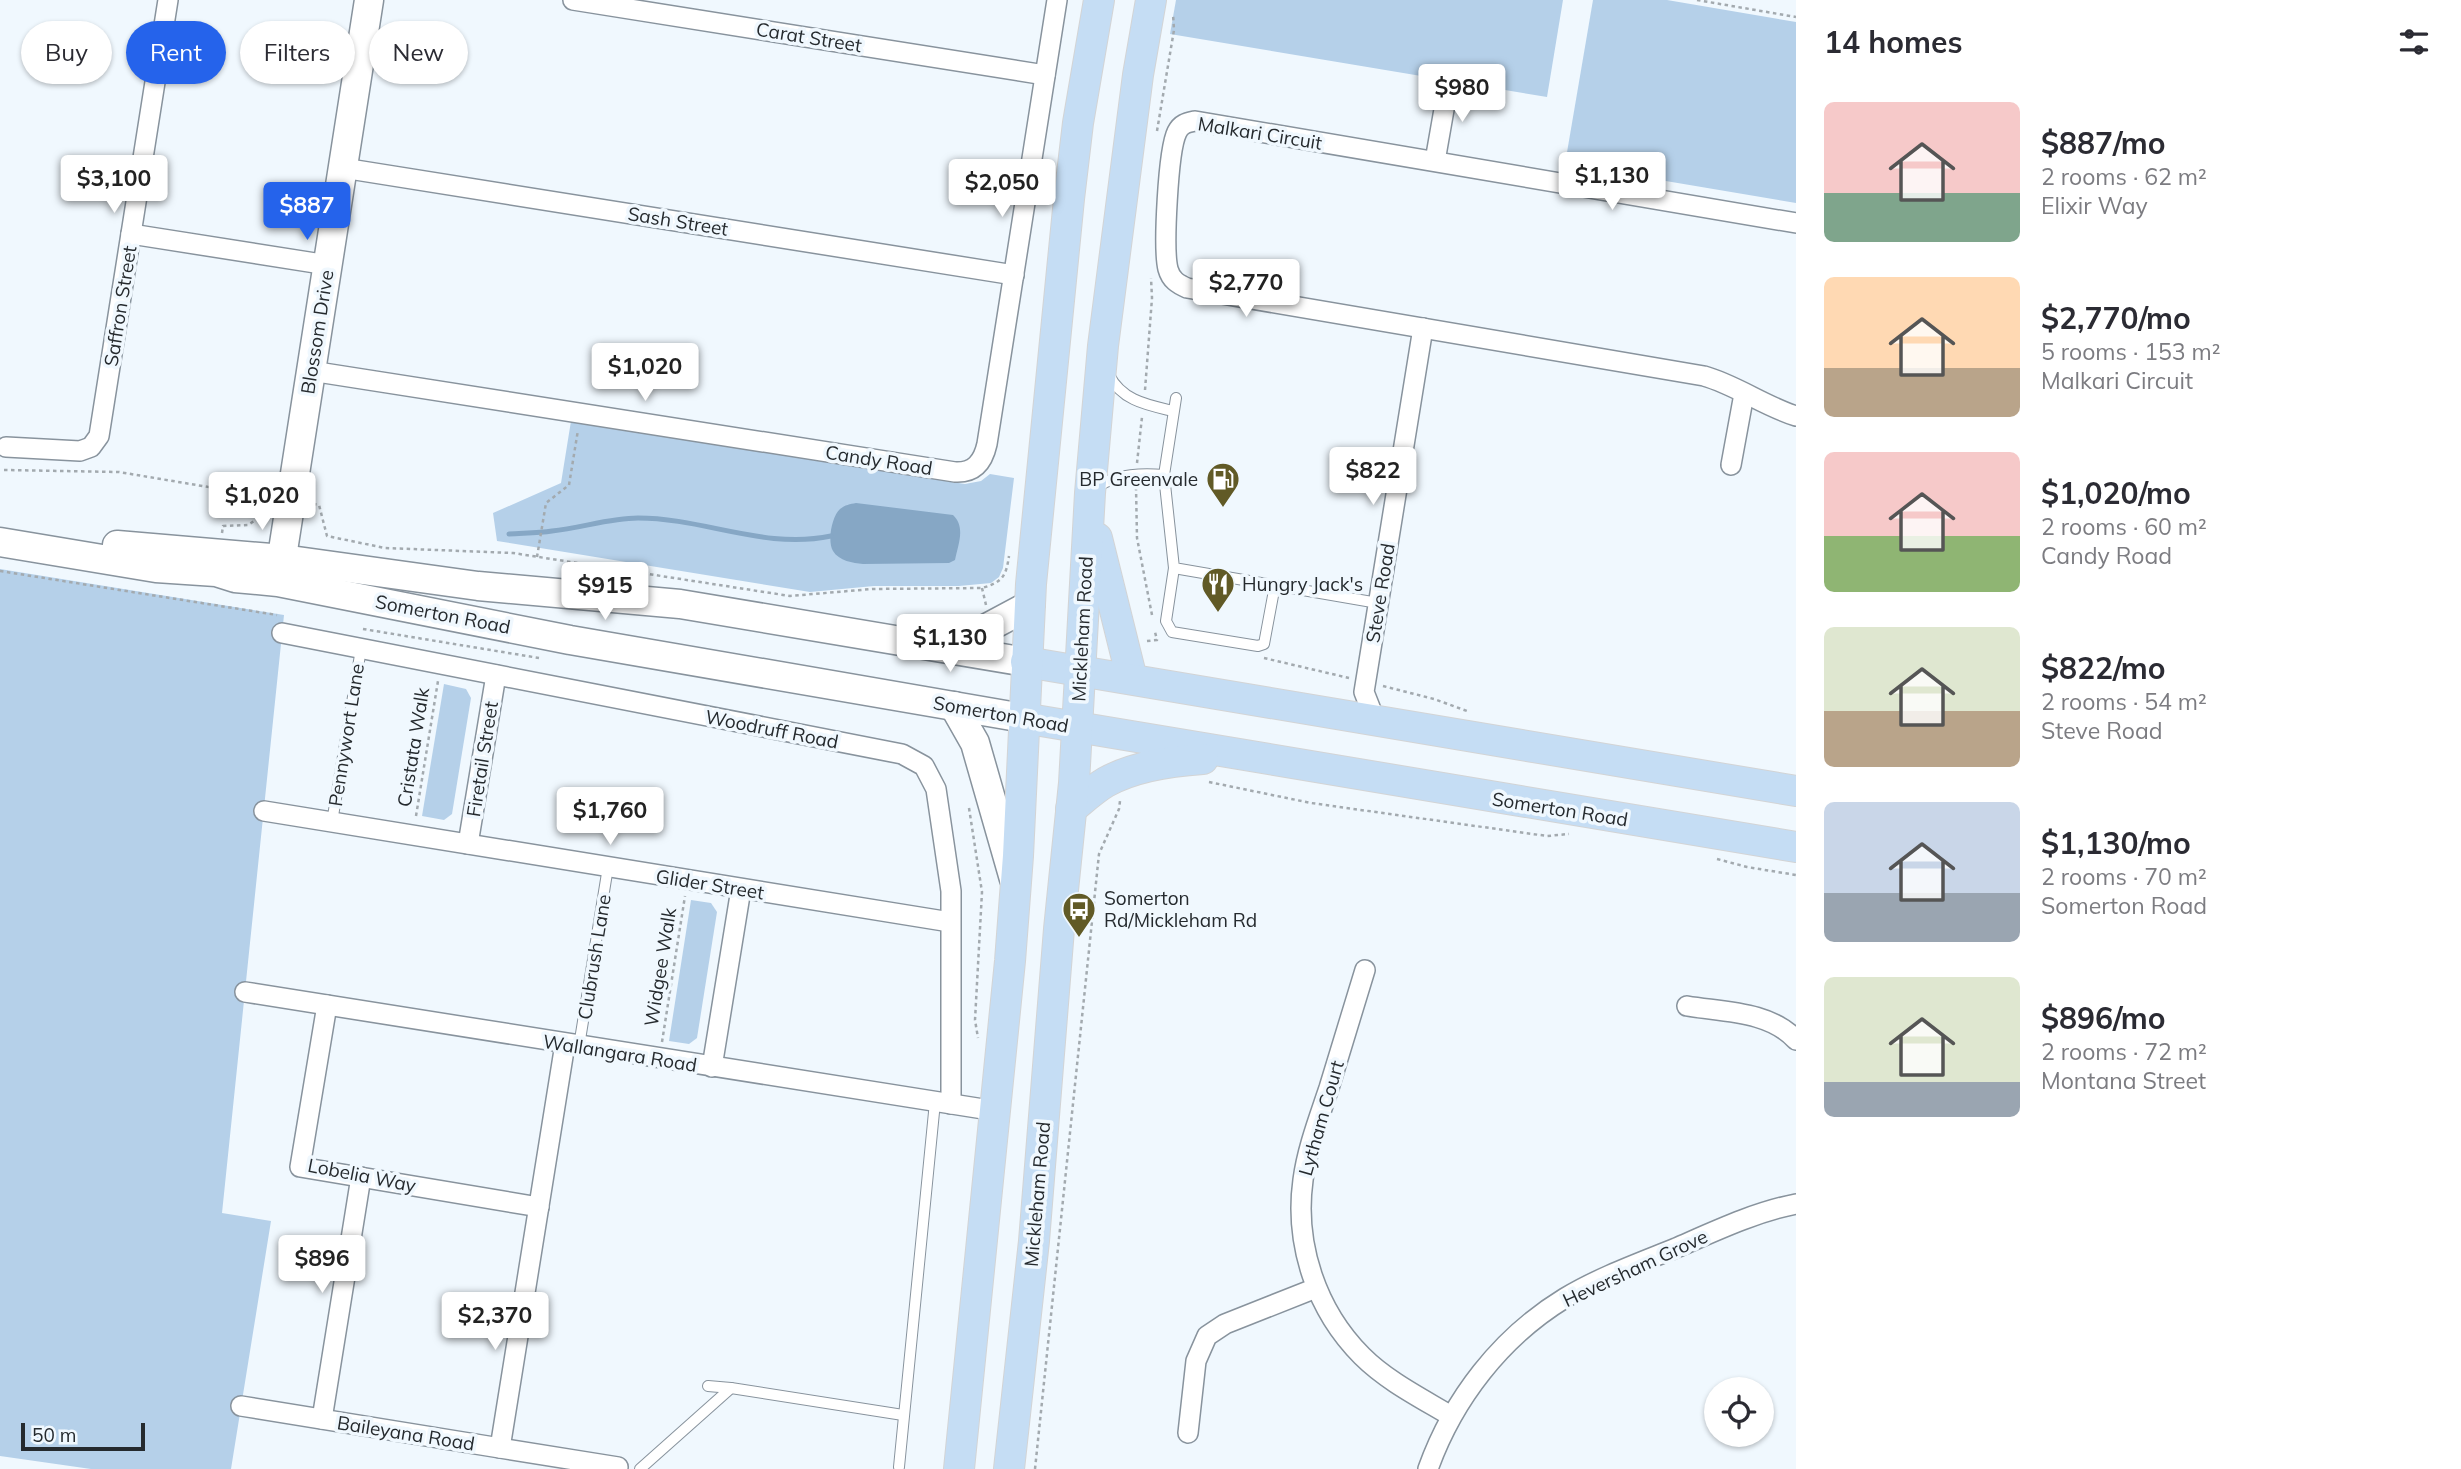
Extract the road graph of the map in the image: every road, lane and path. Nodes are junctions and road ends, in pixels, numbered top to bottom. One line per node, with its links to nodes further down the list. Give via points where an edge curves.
1 (168, 0): 14 (street, Saffron Street)
2 (369, 0): 12 (main road, Blossom Drive)
3 (573, 0): 9 (street, Carat Street)
4 (1057, 0): 9 (street, Candy Road)
5 (1099, 0): 41 (main road, via 1069,199)
6 (1151, 0): 18 (main road, Mickleham Road)
7 (1697, 0): 8 (path)
8 (1796, 17)
9 (1045, 75): 16 (street, Candy Road)
10 (1448, 81): 11 (street)
11 (1435, 161): 13 (street, Malkari Circuit); 17 (street, Malkari Circuit, via 1195,121 1183,124 1177,132 1166,215 1169,272 1187,288)
12 (343, 168): 15 (main road, Blossom Drive); 16 (street, Sash Street)
13 (1796, 223)
14 (131, 234): 15 (street); 25 (street, Saffron Street, via 94,444 80,451)
15 (328, 265): 19 (main road, Blossom Drive)
16 (1014, 275): 23 (street, Candy Road, via 985,451 980,463 969,471)
17 (1423, 328): 20 (street, Malkari Circuit, via 1704,376); 40 (street, Steve Road)
18 (1103, 346): 22 (lane, via 1114,385 1135,401); 29 (main road, Mickleham Road)
19 (311, 371): 23 (street, Candy Road); 30 (main road, Blossom Drive)
20 (1744, 394): 24 (street, Malkari Circuit); 26 (street)
21 (1176, 398): 22 (lane)
22 (1173, 411): 28 (lane)
23 (583, 413): 34 (path, via 569,485 548,499)
24 (1796, 416)
25 (6, 447)
26 (1731, 465)
27 (4, 470): 30 (path, via 119,472)
28 (1164, 475): 29 (lane, via 1112,480); 36 (lane)
29 (1090, 493): 52 (main road, Mickleham Road); 54 (main road)
30 (291, 500): 34 (path, via 319,505 327,536 385,548); 37 (main road, Blossom Drive)
31 (0, 541): 35 (main road, Somerton Road); 37 (main road, Somerton Road, via 120,545)
32 (1010, 548): 34 (path, via 1004,576 982,588 872,589 790,596)
33 (0, 555): 35 (street, via 136,573)
34 (537, 556)
35 (156, 568): 37 (main road, Somerton Road, via 216,572 235,578)
36 (1174, 568): 39 (lane); 39 (lane, via 1166,621 1172,632 1258,646 1264,643)
37 (280, 570): 44 (main road, Somerton Road, via 680,604); 56 (main road, Somerton Road, via 570,640)
38 (0, 571): 42 (path)
39 (1275, 585): 40 (lane)
40 (1378, 603): 55 (street, Steve Road)
41 (1030, 605): 44 (main road, via 985,629); 50 (main road)
42 (284, 624): 47 (street, Woodruff Road)
43 (352, 627): 49 (path)
44 (881, 637): 50 (main road, Somerton Road)
45 (1157, 640): 46 (path)
46 (1164, 641)
47 (361, 649): 51 (street, Woodruff Road); 68 (lane, Pennywort Lane)
48 (1254, 657): 55 (path)
49 (545, 659)
50 (1026, 662): 52 (main road, Somerton Road); 59 (main road)
51 (441, 664): 53 (street, Woodruff Road); 70 (path, Cristata Walk)
52 (1080, 670): 54 (main road, Somerton Road); 61 (main road, Mickleham Road)
53 (496, 675): 71 (street, Firetail Street); 79 (street, Woodruff Road, via 902,754 924,766 936,789 951,891)
54 (1132, 679): 58 (main road, Somerton Road)
55 (1365, 687): 57 (path, via 1434,699); 58 (street, via 1355,703); 60 (street)
56 (954, 706): 59 (main road, Somerton Road); 77 (main road, via 975,744)
57 (1466, 711)
58 (1340, 714): 60 (main road, Somerton Road)
59 (1023, 718): 61 (main road, Somerton Road); 77 (main road)
60 (1375, 720): 64 (main road, Somerton Road)
61 (1077, 727): 62 (main road, Somerton Road); 66 (main road, Mickleham Road)
62 (1249, 756): 66 (main road, via 1175,760 1131,771 1106,782); 72 (main road, Somerton Road)
63 (1201, 780): 69 (path, via 1311,803 1547,836)
64 (1796, 791)
65 (969, 807): 84 (path, via 982,892 975,1020)
66 (1071, 809): 107 (main road, Mickleham Road, via 1034,1241)
67 (264, 811): 68 (street, Glider Street)
68 (332, 822): 70 (street, Glider Street)
69 (1579, 833)
70 (413, 835): 71 (street, Glider Street)
71 (468, 844): 74 (street, Glider Street)
72 (1796, 847)
73 (1714, 858): 75 (path)
74 (608, 867): 76 (street, Glider Street); 86 (lane, Clubrush Lane)
75 (1796, 875)
76 (688, 880): 78 (street, Glider Street); 87 (path, Widgee Walk)
77 (1016, 885): 90 (main road)
78 (741, 889): 79 (street, Glider Street); 88 (street)
79 (950, 922): 89 (street, Woodruff Road)
80 (1365, 970): 94 (street, Lytham Court, via 1303,1182 1302,1231)
81 (245, 992): 82 (street, Wallangara Road)
82 (327, 1005): 86 (street, Wallangara Road); 91 (street, Lobelia Way, via 300,1167)
83 (1687, 1006): 85 (street, via 1768,1020)
84 (979, 1040)
85 (1796, 1040)
86 (572, 1045): 87 (street, Wallangara Road); 93 (street, Baileyana Road)
87 (659, 1059): 88 (street, Wallangara Road)
88 (712, 1067): 89 (street, Wallangara Road)
89 (943, 1103): 90 (street, Wallangara Road); 98 (lane)
90 (996, 1111): 106 (main road)
91 (362, 1177): 93 (street, Lobelia Way); 100 (street)
92 (1796, 1203): 99 (street, Heversham Grove, via 1608,1276 1566,1298 1496,1355)
93 (539, 1206): 102 (street, Baileyana Road)
94 (1316, 1288): 99 (street, Lytham Court, via 1331,1318 1363,1357); 101 (street, via 1225,1324 1207,1336 1196,1361)
95 (708, 1386): 96 (lane)
96 (732, 1388): 98 (lane); 105 (lane)
97 (241, 1406): 100 (street, Baileyana Road)
98 (903, 1415): 104 (lane)
99 (1451, 1416): 108 (street, Heversham Grove)
100 (322, 1419): 102 (street, Baileyana Road)
101 (1188, 1433)
102 (500, 1448): 103 (street)
103 (618, 1467)
104 (899, 1467)
105 (640, 1469)
106 (959, 1469)
107 (1009, 1469)
108 (1428, 1469)

